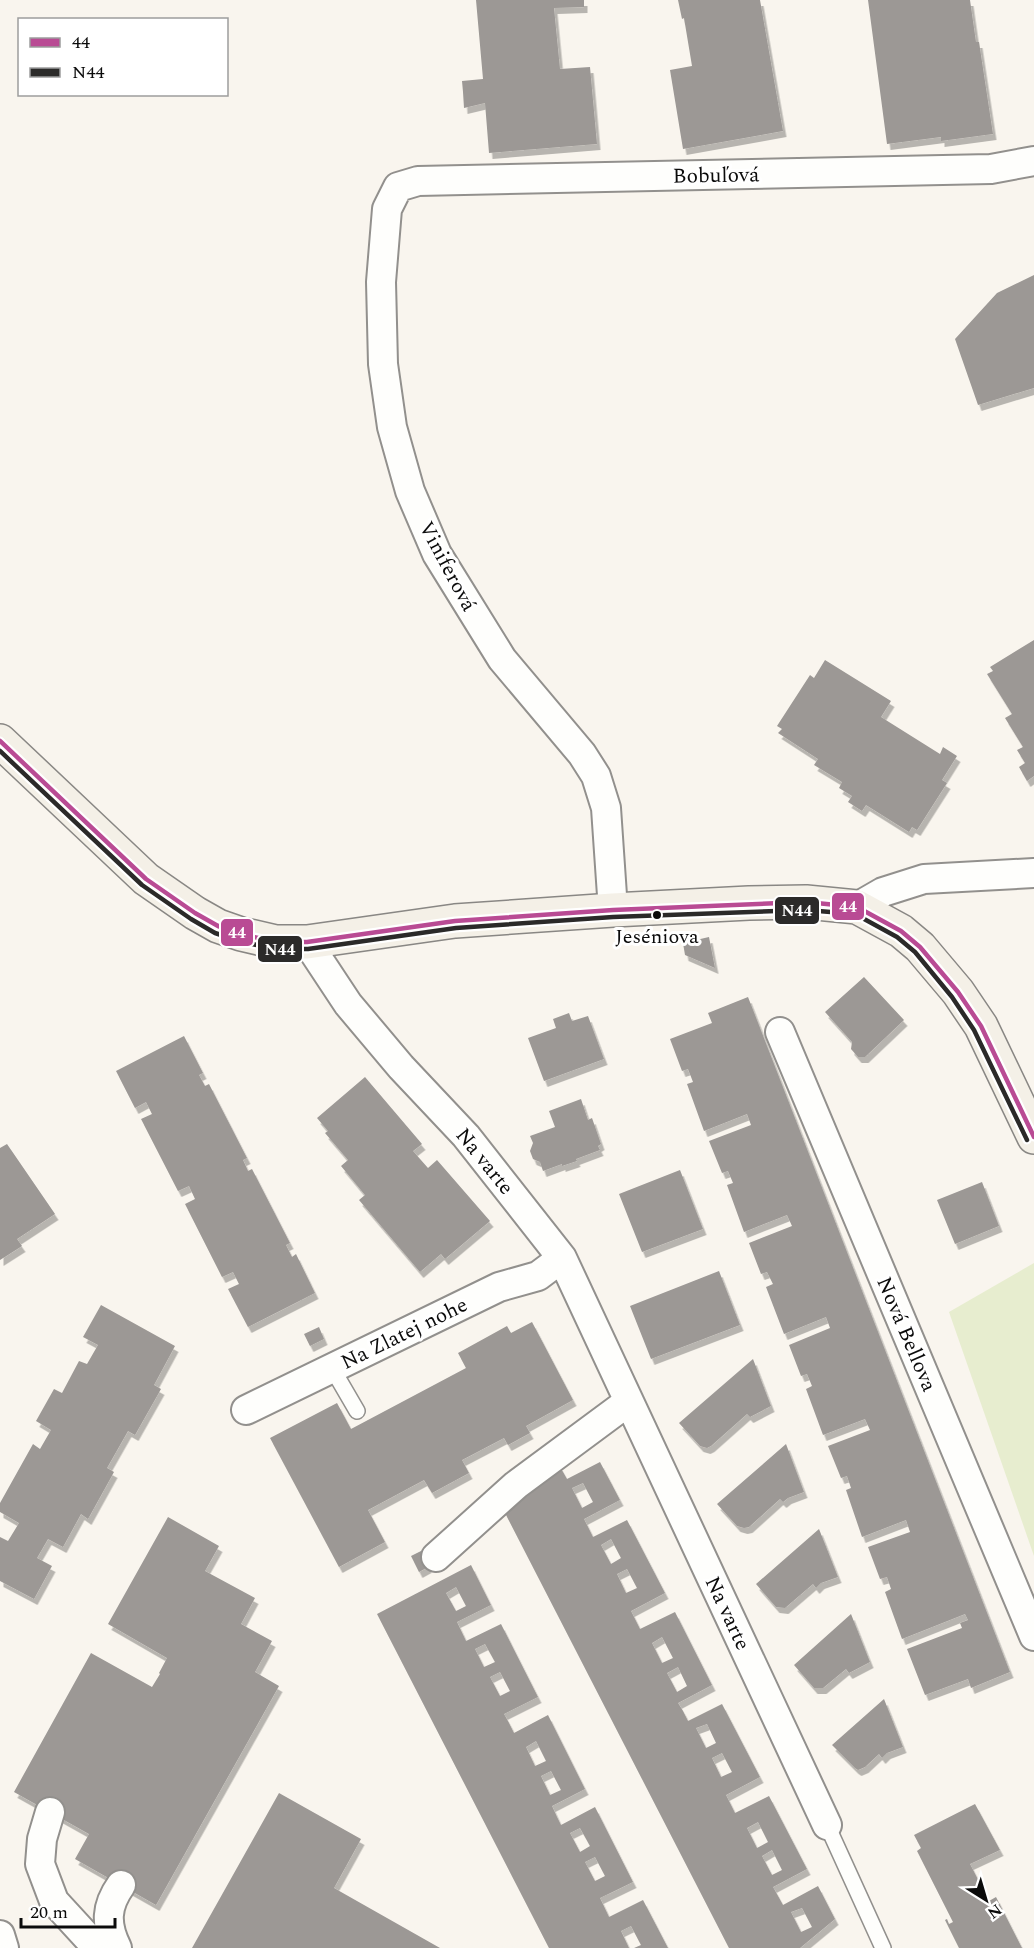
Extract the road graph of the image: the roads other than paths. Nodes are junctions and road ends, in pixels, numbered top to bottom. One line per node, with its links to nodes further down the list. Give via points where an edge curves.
1 (1034, 161): 2 (street, Bobuľová, via 991,169 418,181)
2 (398, 187): 6 (street, Viniferová, via 387,209 381,282 383,364 392,428 410,491 437,554 502,659 596,776 606,808)
3 (0, 741): 7 (street, via 146,879 174,899 218,926 241,934 276,942)
4 (1034, 873): 5 (street, via 924,879 883,892)
5 (857, 907): 6 (street, via 794,902); 9 (street, via 901,931 958,992 981,1026)
6 (613, 910): 7 (street, via 455,921)
7 (306, 942): 10 (street, Na varte, via 348,1004 466,1137)
8 (780, 1032): 16 (street, Nová Bellova)
9 (1034, 1137)
10 (562, 1258): 11 (street, Na Zlatej nohe, via 538,1276 499,1287); 12 (street, Na varte)
11 (332, 1368): 13 (street, Na Zlatej nohe); 14 (lane)
12 (628, 1402): 15 (street, via 516,1485); 18 (street, Na varte)
13 (246, 1410)
14 (357, 1412)
15 (436, 1557)
16 (1034, 1636)
17 (50, 1812): 22 (street, via 40,1864 54,1901)
18 (827, 1825): 24 (lane)
19 (121, 1885): 23 (street, via 111,1899 108,1920)
20 (0, 1935): 21 (street)
21 (4, 1948)
22 (101, 1948)
23 (117, 1948)
24 (883, 1948)

